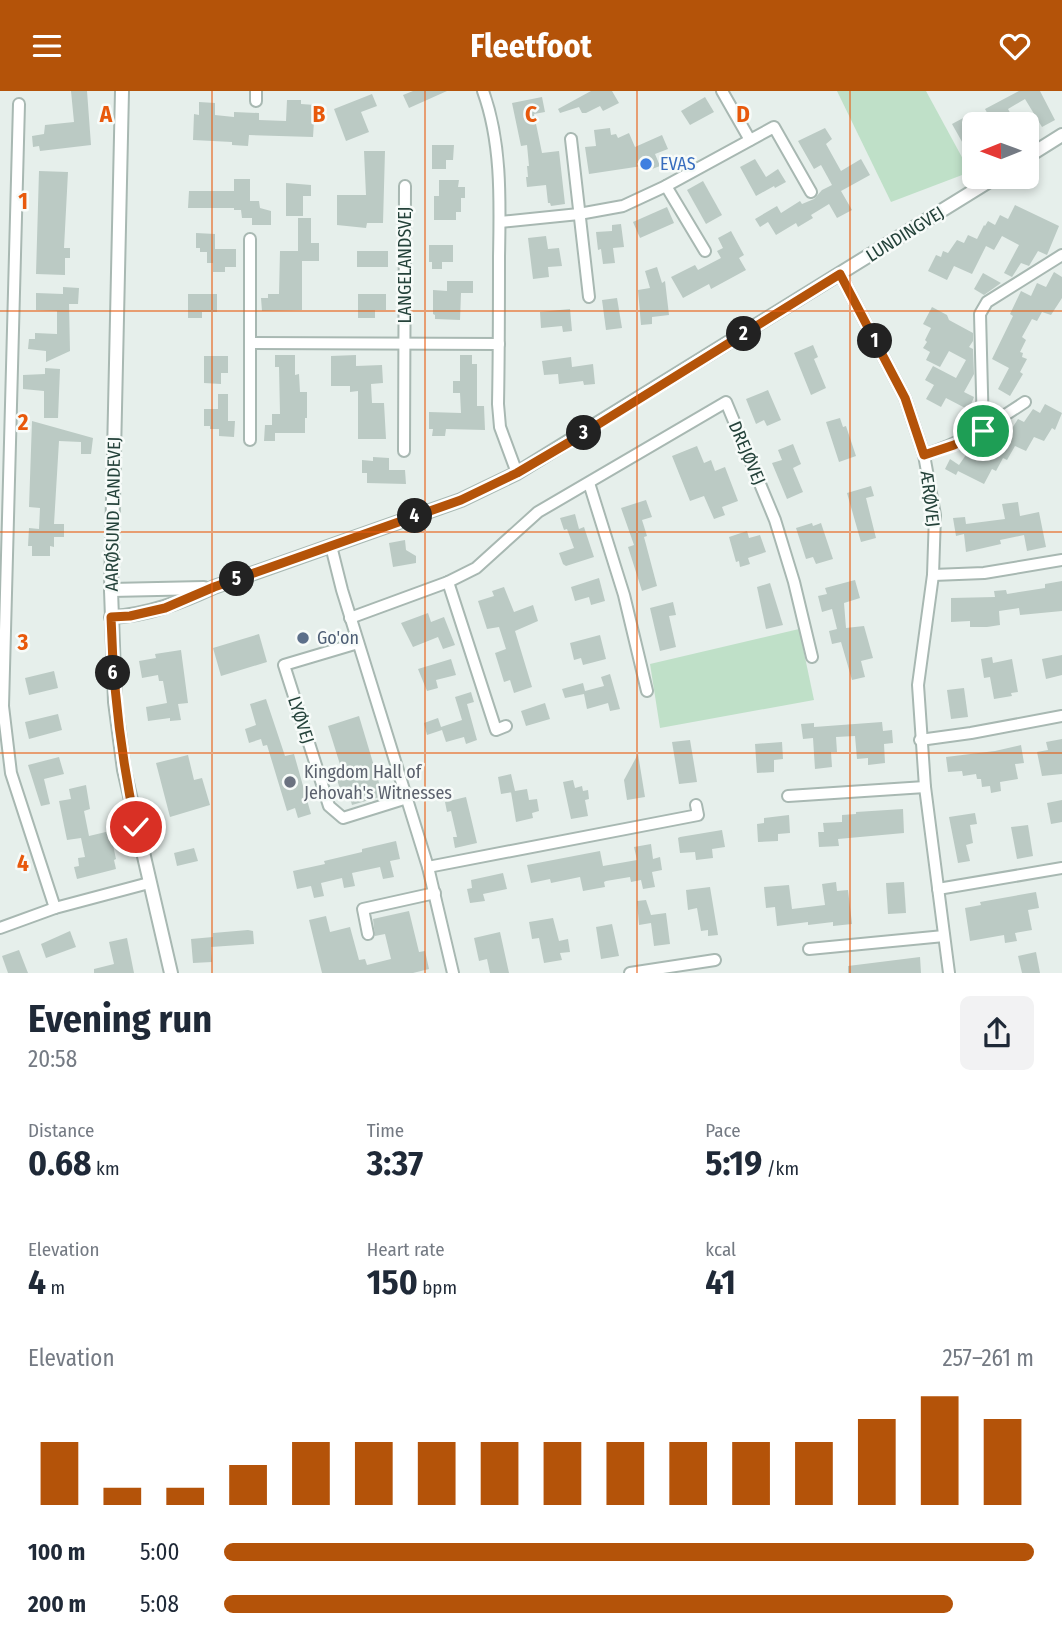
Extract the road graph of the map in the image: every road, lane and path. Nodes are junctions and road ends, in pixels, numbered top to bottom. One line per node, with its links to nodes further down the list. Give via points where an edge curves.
1 (122, 91): 35 (street, AARØSUND LANDEVEJ)
2 (483, 91): 14 (street, via 497,152)
3 (722, 91): 7 (street)
4 (19, 104): 53 (street, via 3,706 11,773)
5 (1062, 135): 8 (street)
6 (571, 139): 13 (street)
7 (750, 139): 10 (street); 12 (street, via 774,127)
8 (1040, 149)
9 (405, 186): 21 (street, LANGELANDSVEJ)
10 (666, 186): 13 (street, via 623,206); 16 (street)
11 (977, 189): 18 (street, LUNDINGVEJ)
12 (811, 192)
13 (579, 214): 14 (street); 19 (street)
14 (500, 222): 22 (street)
15 (250, 239): 20 (street)
16 (705, 251)
17 (1062, 255): 24 (street, via 987,302 980,314)
18 (840, 274): 27 (street, ÆRØVEJ, via 905,398); 28 (street, LUNDINGVEJ)
19 (589, 297)
20 (250, 343): 21 (street, LANGELANDSVEJ); 25 (street)
21 (405, 343): 22 (street, LANGELANDSVEJ); 26 (street, LANGELANDSVEJ)
22 (499, 344): 28 (street, via 500,427)
23 (1025, 402): 24 (street)
24 (983, 431): 27 (street)
25 (250, 440)
26 (404, 451)
27 (924, 455): 32 (street, ÆRØVEJ, via 935,515)
28 (517, 473): 30 (street, LUNDINGVEJ, via 461,500)
29 (589, 483): 33 (street, DREJØVEJ, via 538,512 476,568); 39 (street, DREJØVEJ, via 726,402 775,520); 40 (street, via 624,595)
30 (331, 546): 34 (street, LUNDINGVEJ); 37 (street)
31 (1062, 560): 32 (street)
32 (933, 576): 43 (street, ÆRØVEJ, via 918,685)
33 (448, 582): 37 (street, DREJØVEJ); 42 (street, via 496,730)
34 (214, 587): 35 (street, LUNDINGVEJ); 36 (street, LUNDINGVEJ, via 157,610)
35 (111, 590): 36 (street, AARØSUND LANDEVEJ)
36 (111, 617): 50 (street, AARØSUND LANDEVEJ, via 124,770)
37 (351, 618): 38 (street)
38 (358, 643): 46 (street); 46 (street, LYØVEJ, via 284,665 300,716 329,806 343,818)
39 (811, 657)
40 (647, 691)
41 (1062, 716): 43 (street)
42 (506, 726)
43 (920, 740): 44 (street, ÆRØVEJ)
44 (925, 787): 45 (street); 51 (street, ÆRØVEJ)
45 (788, 796)
46 (407, 799): 48 (street)
47 (696, 805): 48 (street, via 698,815)
48 (428, 867): 52 (street)
49 (1062, 868): 51 (street)
50 (149, 883): 53 (street); 59 (street, AARØSUND LANDEVEJ)
51 (938, 890): 56 (street, ÆRØVEJ)
52 (435, 893): 55 (street, via 363,909); 60 (street)
53 (55, 908): 54 (street)
54 (0, 927)
55 (368, 934)
56 (944, 936): 57 (street); 62 (street, ÆRØVEJ)
57 (809, 949)
58 (715, 960): 61 (street)
59 (172, 973)
60 (453, 973)
61 (630, 973)
62 (949, 973)

